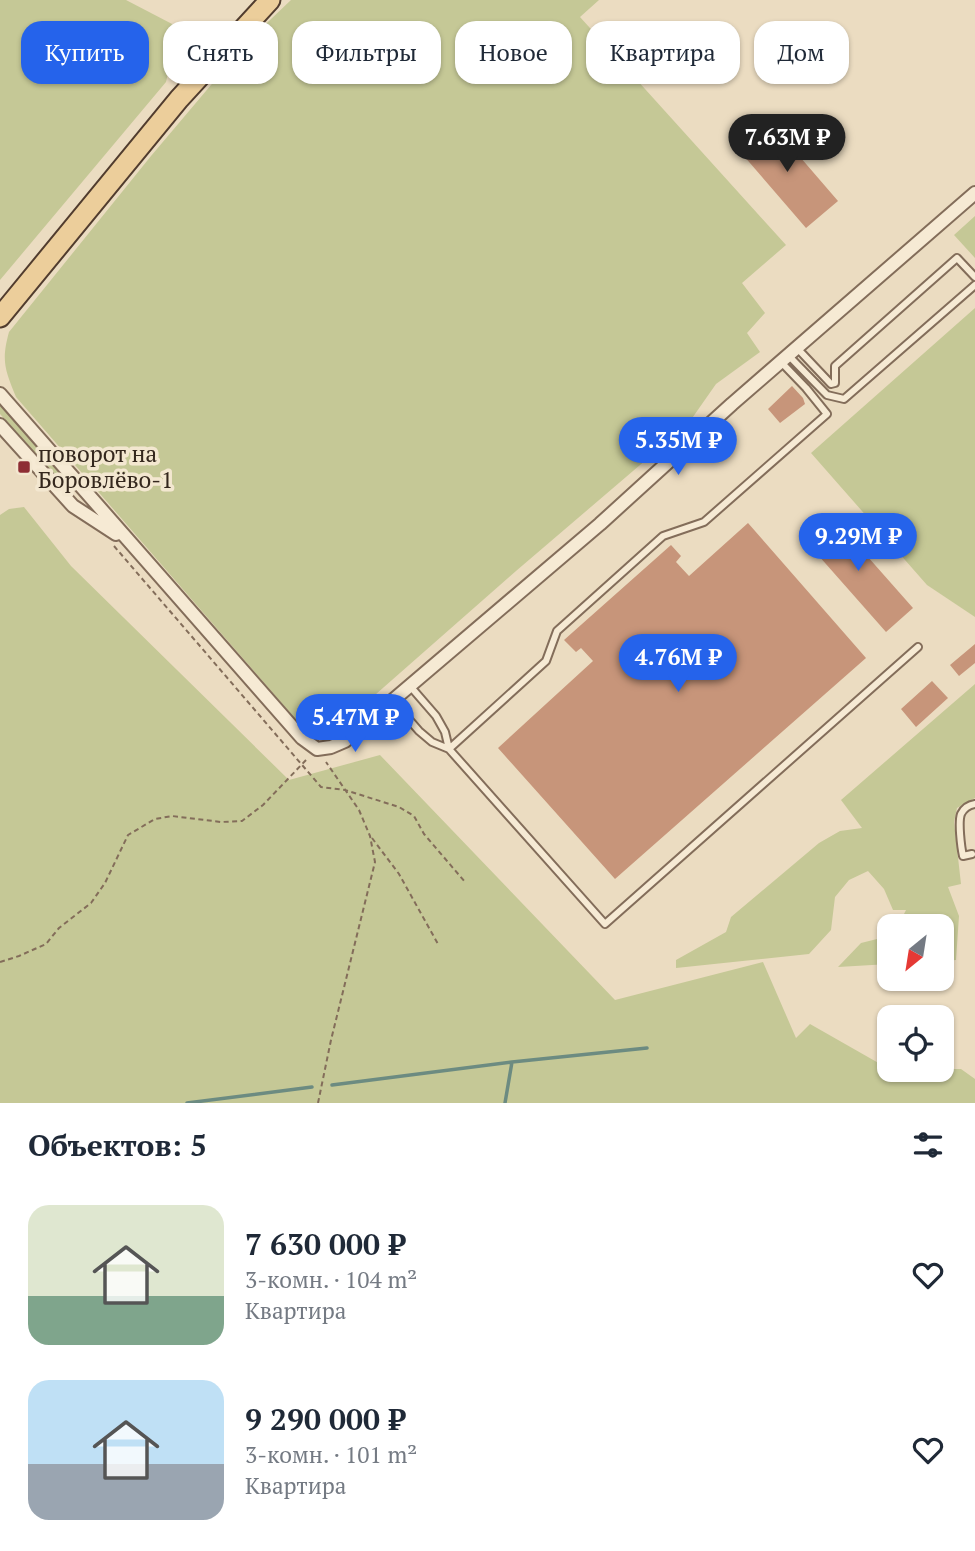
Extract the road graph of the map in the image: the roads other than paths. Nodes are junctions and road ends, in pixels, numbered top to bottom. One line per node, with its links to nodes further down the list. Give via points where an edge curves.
1 (270, 0): 5 (main road, via 179,99)
2 (975, 192): 7 (street)
3 (975, 277): 8 (lane, via 957,258 835,366 835,383)
4 (975, 285): 11 (lane)
5 (4, 312): 6 (street)
6 (0, 331)
7 (789, 356): 8 (lane); 11 (lane, via 827,395); 15 (street); 17 (lane, via 827,414 704,522 663,536 557,631 546,661)
8 (831, 384): 11 (lane)
9 (0, 385): 10 (street)
10 (3, 396): 13 (street)
11 (844, 399)
12 (2, 428): 13 (street, via 73,506)
13 (128, 542): 16 (street, via 302,738 317,749 345,741)
14 (918, 647): 17 (lane, via 605,924)
15 (410, 687): 16 (street); 17 (lane, via 436,716)
16 (393, 701): 17 (lane, via 419,731)
17 (449, 749)
18 (975, 804): 19 (lane, via 961,814 963,856)
19 (972, 854)

